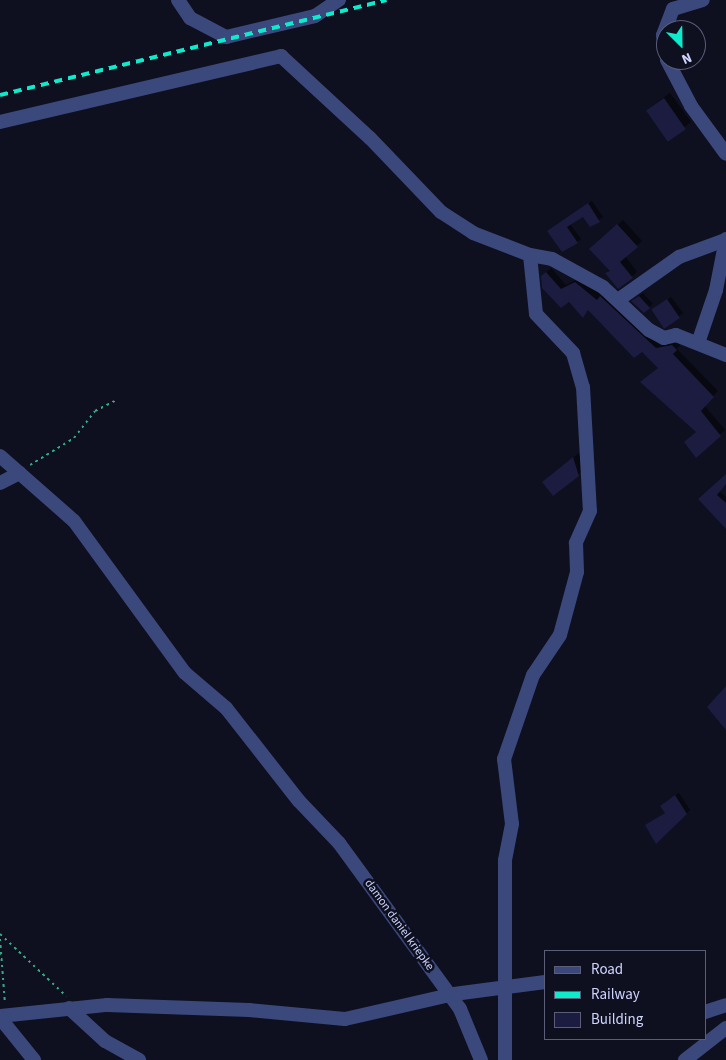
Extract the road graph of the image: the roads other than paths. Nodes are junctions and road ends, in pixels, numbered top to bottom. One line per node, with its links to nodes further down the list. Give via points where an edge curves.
1 (178, 0): 2 (street, via 190,18 226,38 315,16)
2 (339, 0)
3 (703, 0): 4 (street)
4 (671, 5): 5 (street)
5 (667, 20)
6 (672, 70): 8 (street, via 691,106)
7 (0, 122): 10 (street, via 281,56 370,138 441,212 473,233)
8 (726, 154)
9 (726, 239): 11 (street, via 678,257); 12 (street, via 718,281)
10 (530, 255): 11 (street, via 569,267); 18 (street, via 536,314 572,353 583,387 590,511 576,543 577,572 560,635 533,675 504,759 512,824 505,860)
11 (618, 300): 12 (street, via 648,330)
12 (698, 343): 13 (street)
13 (726, 355)
14 (0, 456): 15 (street, damon daniel kriepke)
15 (20, 473): 16 (street); 19 (street, damon daniel kriepke, via 74,521 185,673 226,708 299,801 339,842)
16 (0, 483)
17 (544, 982): 18 (street)
18 (504, 987): 19 (street); 28 (street)
19 (450, 995): 21 (street, via 345,1020 239,1010); 27 (street, damon daniel kriepke)
20 (726, 1005): 22 (street)
21 (69, 1008): 23 (street); 26 (street, via 105,1041)
22 (706, 1012)
23 (2, 1017): 25 (street)
24 (726, 1028): 29 (street)
25 (34, 1060)
26 (139, 1060)
27 (481, 1060)
28 (505, 1060)
29 (685, 1060)

